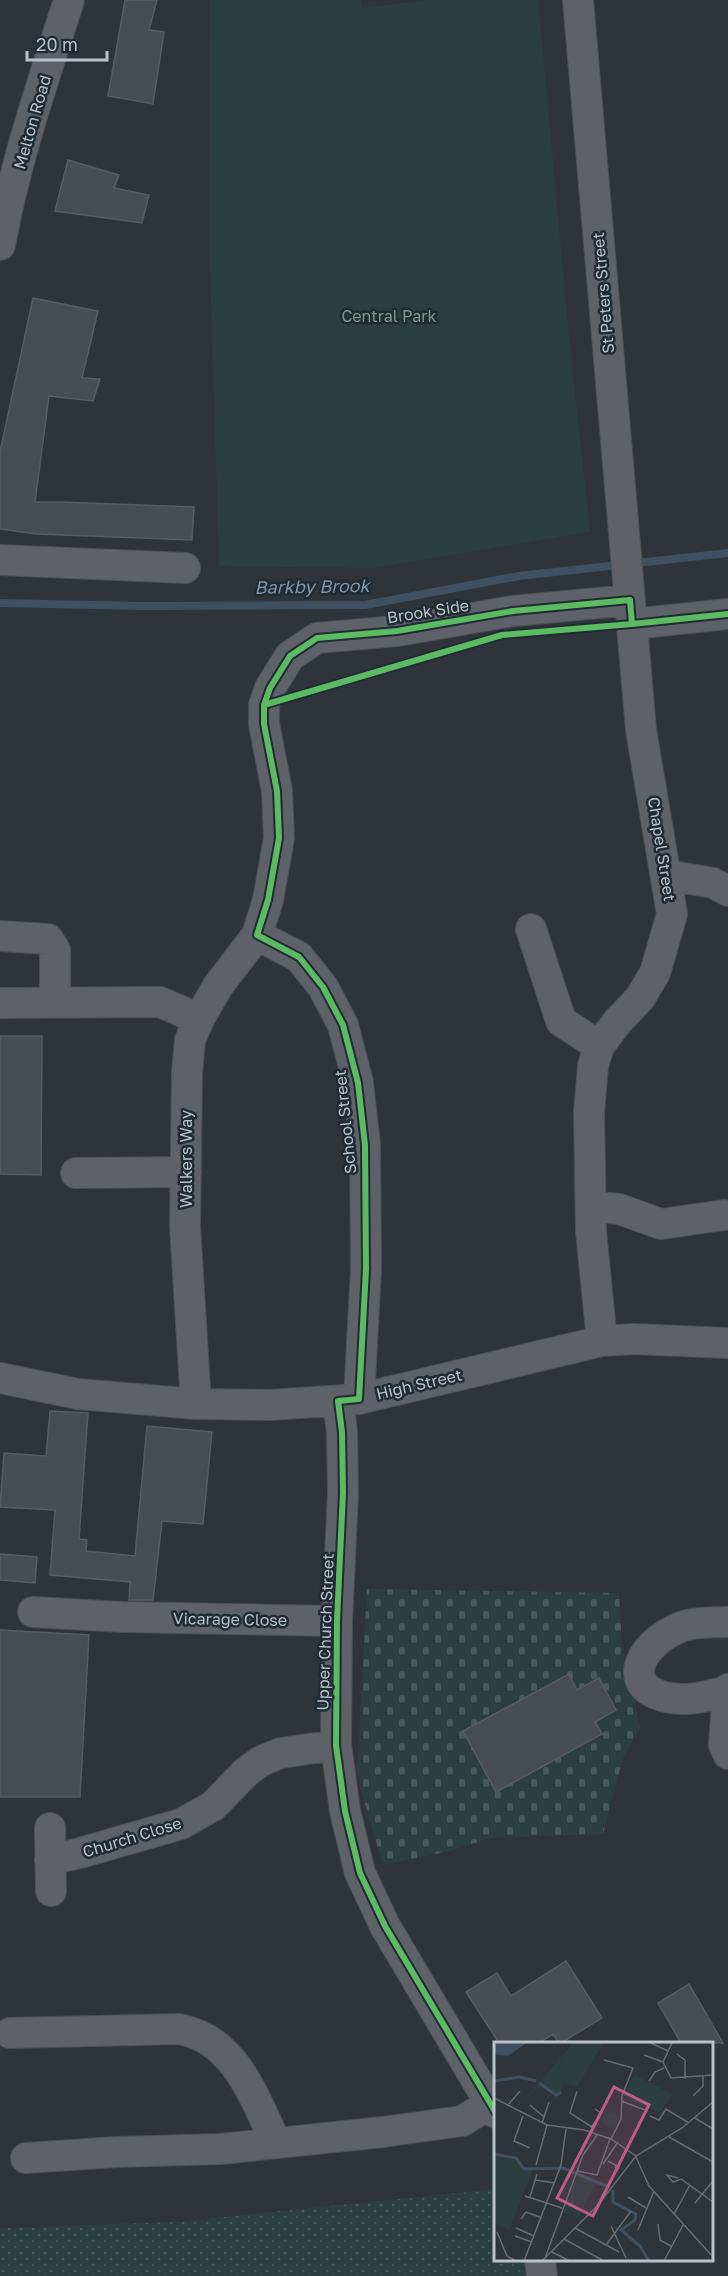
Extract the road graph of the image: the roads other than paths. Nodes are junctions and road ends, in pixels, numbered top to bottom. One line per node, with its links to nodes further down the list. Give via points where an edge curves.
1 (69, 0): 3 (street, Melton Road, via 38,98)
2 (578, 0): 6 (street, St Peters Street)
3 (0, 245)
4 (0, 560): 5 (street)
5 (185, 568)
6 (630, 604): 7 (street, Brook Side); 8 (street, Chapel Street, via 641,730); 11 (street, Brook Side, via 513,611 397,631 316,638 290,656 264,705 277,790 279,838)
7 (728, 614)
8 (667, 874): 9 (street); 16 (street, Chapel Street, via 672,914 655,973 640,998)
9 (728, 891)
10 (531, 929): 16 (street, via 561,1021)
11 (257, 935): 15 (street, Walkers Way); 24 (street, School Street, via 299,957 323,987 343,1024 358,1083 365,1145 366,1269)
12 (0, 936): 13 (street, via 48,939 55,950)
13 (55, 1002): 14 (street); 15 (street, via 160,1002)
14 (0, 1003)
15 (198, 1019): 17 (street, Walkers Way, via 190,1040 187,1073)
16 (599, 1046): 19 (street, Chapel Street, via 589,1113)
17 (186, 1172): 18 (street); 25 (street, Walkers Way, via 185,1226)
18 (76, 1173)
19 (591, 1206): 20 (street, via 619,1209 661,1224); 21 (street, Chapel Street)
20 (724, 1215)
21 (602, 1341): 22 (street, High Street); 24 (street, High Street)
22 (728, 1343)
23 (0, 1378): 25 (street, High Street, via 78,1394)
24 (349, 1400): 25 (street, High Street); 27 (street, Upper Church Street, via 342,1432)
25 (196, 1404)
26 (33, 1612): 27 (street, Vicarage Close)
27 (337, 1621): 30 (street, Upper Church Street)
28 (728, 1622): 29 (street, via 694,1623 674,1630 644,1654 638,1668 641,1683 650,1692 668,1698 685,1700)
29 (728, 1690): 31 (street, via 724,1745)
30 (336, 1744): 33 (street, Church Close, via 281,1753 261,1761 213,1806 181,1824); 36 (street, Upper Church Street, via 345,1811 360,1873 385,1926)
31 (728, 1754)
32 (50, 1828): 33 (street)
33 (50, 1860): 34 (street)
34 (51, 1891)
35 (10, 2033): 37 (street, via 179,2029 196,2032 235,2062)
36 (493, 2109): 37 (street, via 462,2121)
37 (276, 2143): 38 (street)
38 (26, 2158)
39 (540, 2261): 40 (street)
40 (542, 2276)

